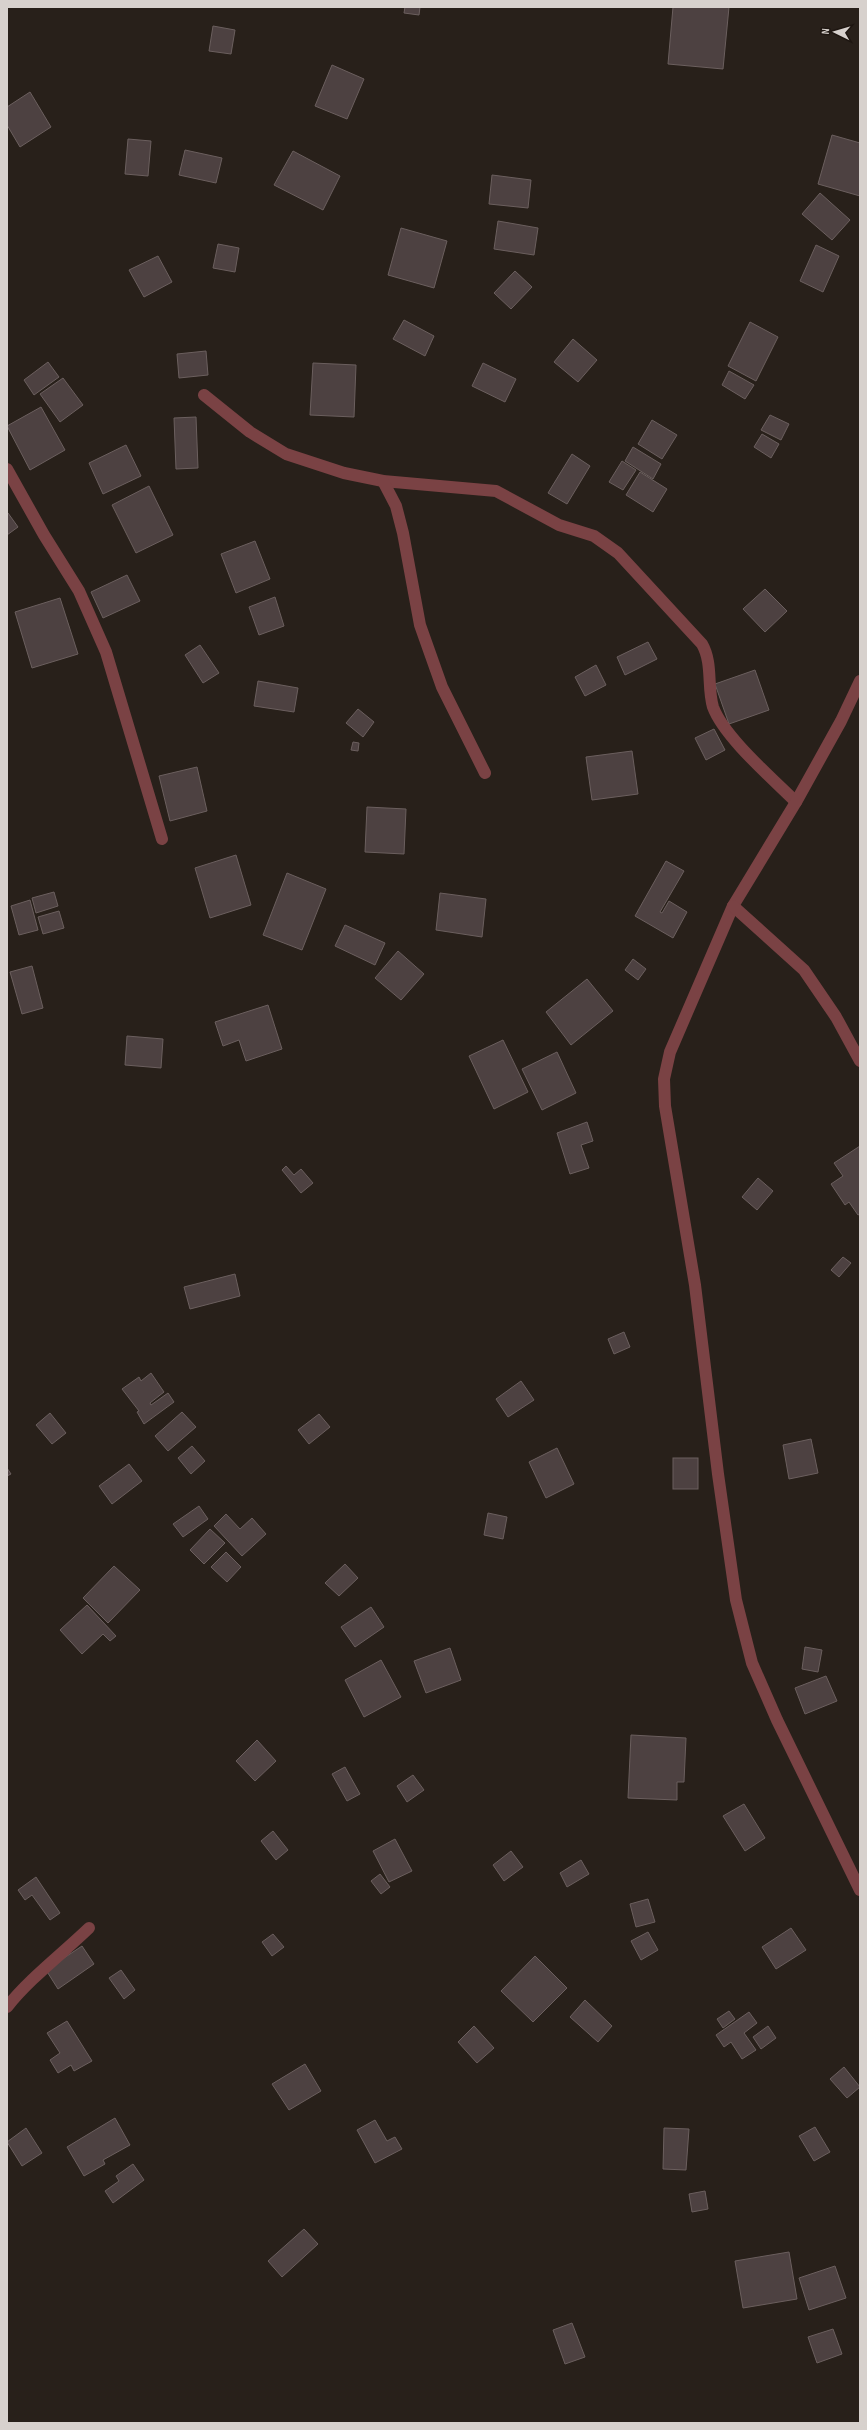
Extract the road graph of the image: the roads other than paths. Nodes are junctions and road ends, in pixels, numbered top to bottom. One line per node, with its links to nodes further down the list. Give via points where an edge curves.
1 (204, 395): 3 (street, via 250,432 286,454)
2 (7, 470): 7 (street, via 79,591 106,652)
3 (383, 481): 5 (street, via 396,506 403,533 420,625 442,687); 6 (street, via 496,491 559,525 594,536 618,553 702,644 707,652 708,684 714,708 726,730)
4 (860, 681): 6 (street)
5 (485, 773)
6 (796, 802): 8 (street)
7 (162, 839)
8 (733, 906): 9 (street, via 804,970 836,1017); 10 (street, via 670,1052 664,1079 666,1106 695,1285 736,1600 752,1663)
9 (860, 1061)
10 (860, 1890)
11 (89, 1928): 12 (street, via 20,1991)
12 (7, 2007)

